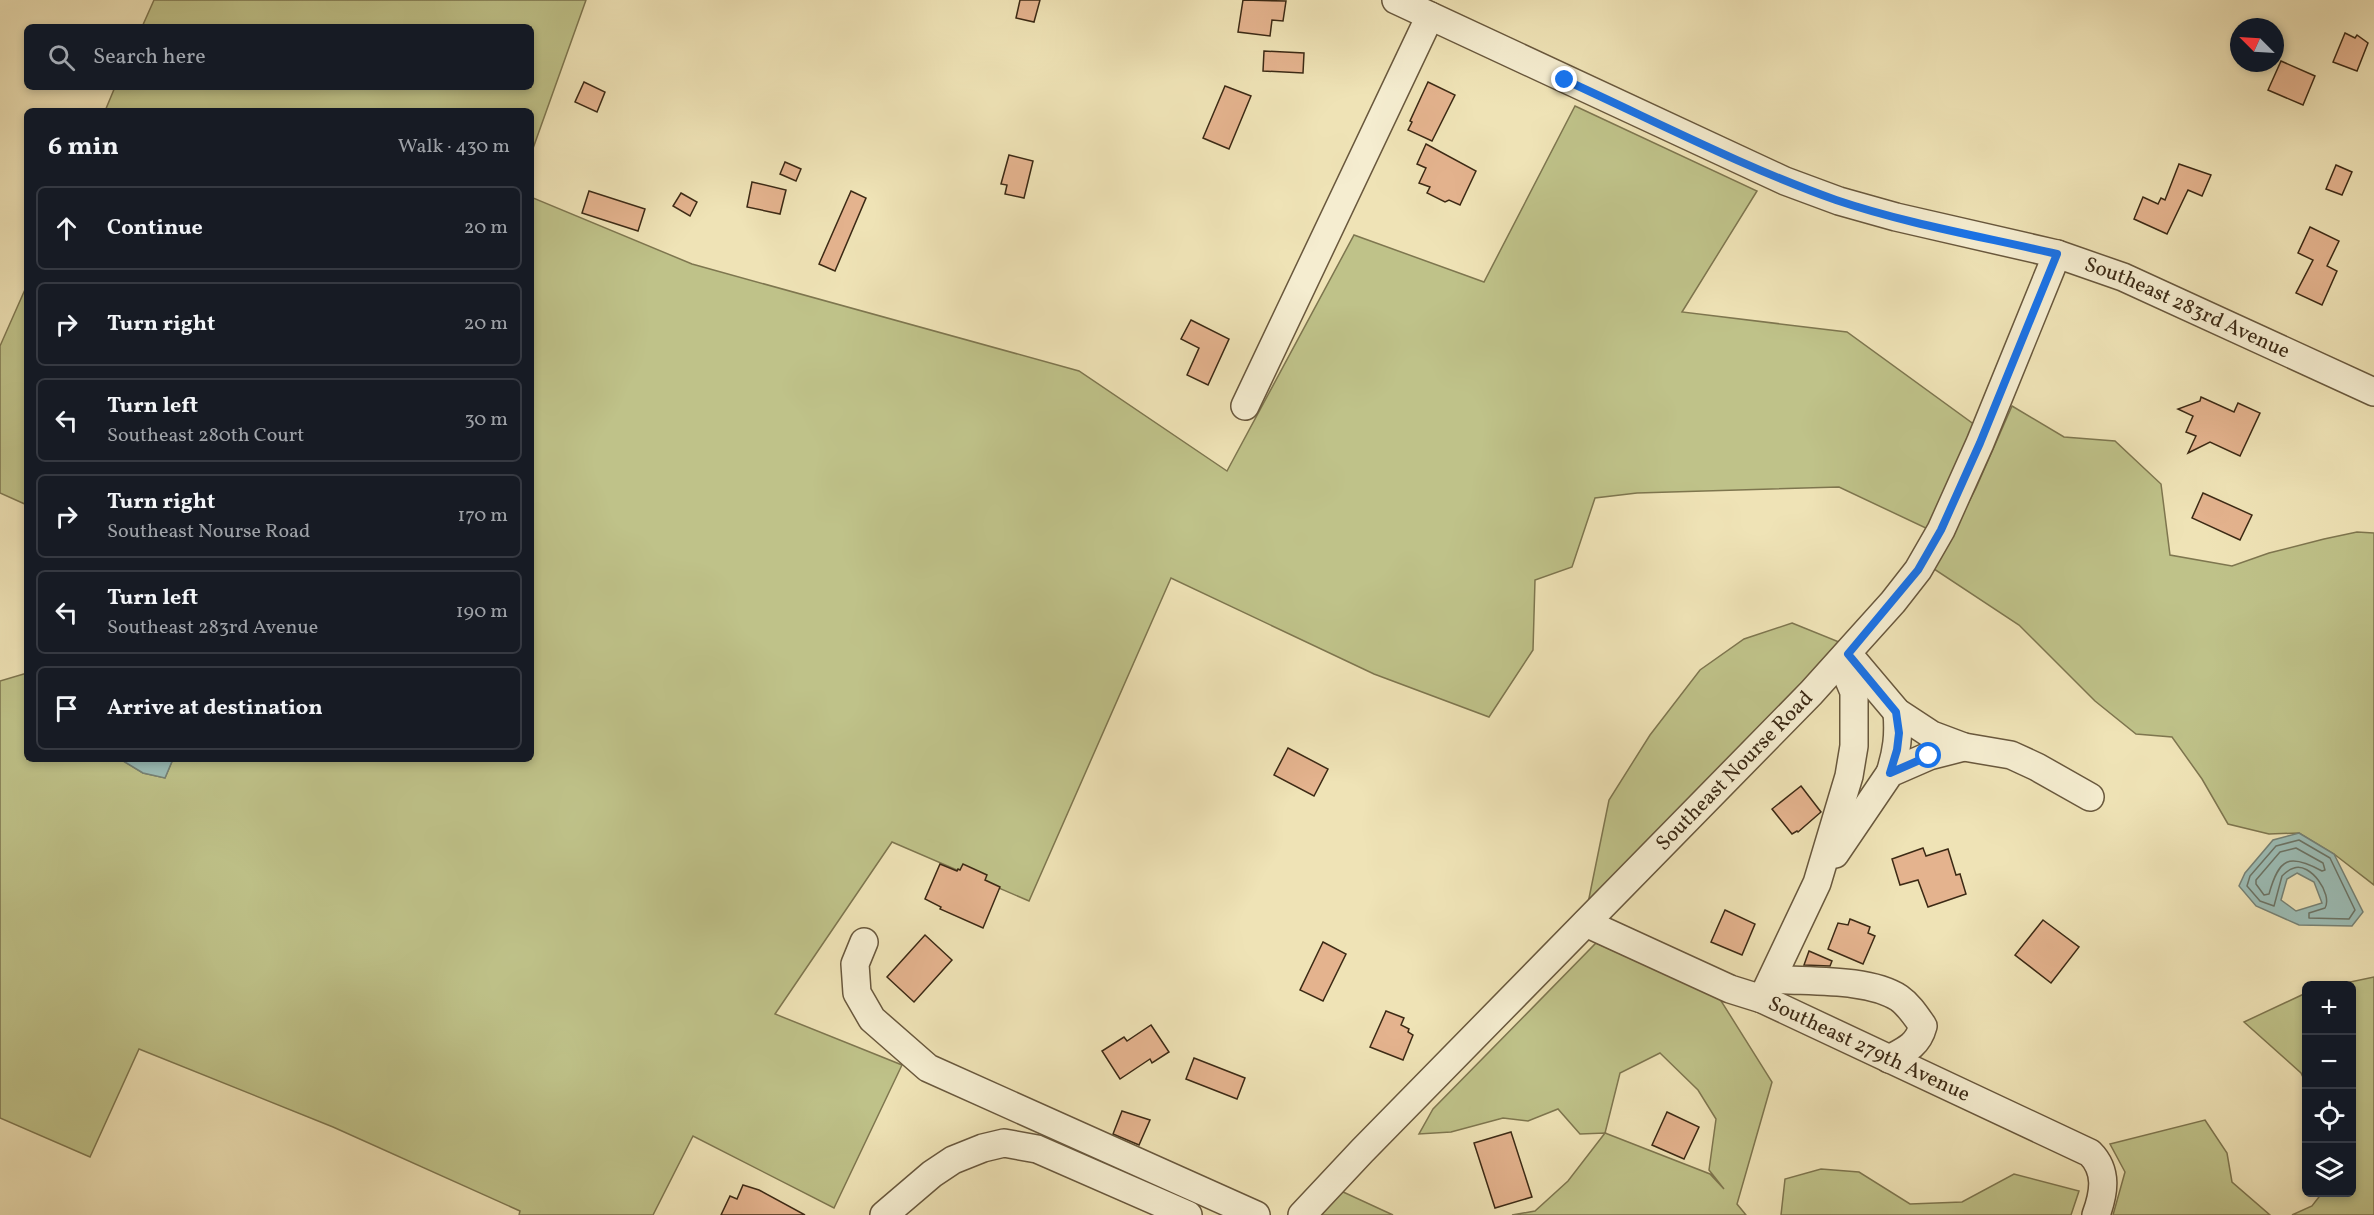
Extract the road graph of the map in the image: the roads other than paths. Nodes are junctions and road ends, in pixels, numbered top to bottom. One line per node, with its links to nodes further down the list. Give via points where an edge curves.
1 (1395, 0): 2 (street, Southeast 283rd Avenue)
2 (1430, 16): 3 (street, Southeast 283rd Avenue, via 1785,181 1896,217); 5 (street)
3 (2057, 254): 4 (street, Southeast 283rd Avenue, via 2142,285); 6 (street, Southeast Nourse Road, via 1941,530 1918,570)
4 (2374, 392)
5 (1245, 406)
6 (1844, 657): 7 (street); 11 (street, via 1854,692 1854,746); 12 (street, Southeast Nourse Road)
7 (1896, 712): 8 (street, via 1932,735); 9 (street, via 1899,733)
8 (1964, 747): 9 (street, via 1929,756); 10 (street, via 2011,755)
9 (1890, 773): 11 (street)
10 (2090, 796)
11 (1817, 883): 14 (street)
12 (1586, 923): 14 (street, Southeast 279th Avenue, via 1730,989); 19 (street, Southeast Nourse Road)
13 (864, 942): 18 (street, via 855,964 857,993 872,1019 928,1068)
14 (1767, 989): 15 (street, Southeast 279th Avenue); 15 (street, via 1881,989 1900,999 1923,1026 1913,1046)
15 (1889, 1059): 20 (street, Southeast 279th Avenue, via 2090,1153 2099,1162 2103,1177 2103,1195)
16 (884, 1215): 17 (street, via 953,1160 1004,1143 1037,1149)
17 (1188, 1215)
18 (1256, 1215)
19 (1302, 1215)
20 (2096, 1215)

